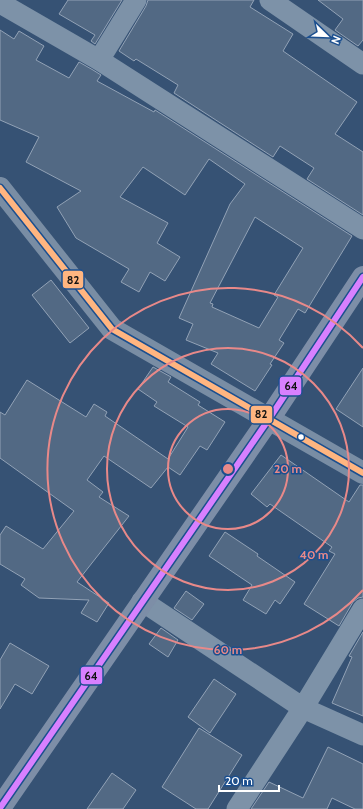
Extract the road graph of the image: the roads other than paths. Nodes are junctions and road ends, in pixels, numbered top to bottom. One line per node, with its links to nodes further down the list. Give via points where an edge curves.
1 (136, 0): 4 (street)
2 (270, 0): 5 (street)
3 (0, 3): 4 (street)
4 (99, 60): 7 (street)
5 (363, 64)
6 (0, 188): 9 (street, via 112,329)
7 (363, 229)
8 (363, 277): 9 (main road)
9 (268, 419): 10 (street); 11 (main road)
10 (363, 473)
11 (142, 601): 13 (street); 15 (main road)
12 (363, 609): 13 (street)
13 (303, 708): 14 (street); 16 (street)
14 (363, 735)
15 (0, 808)
16 (237, 809)

